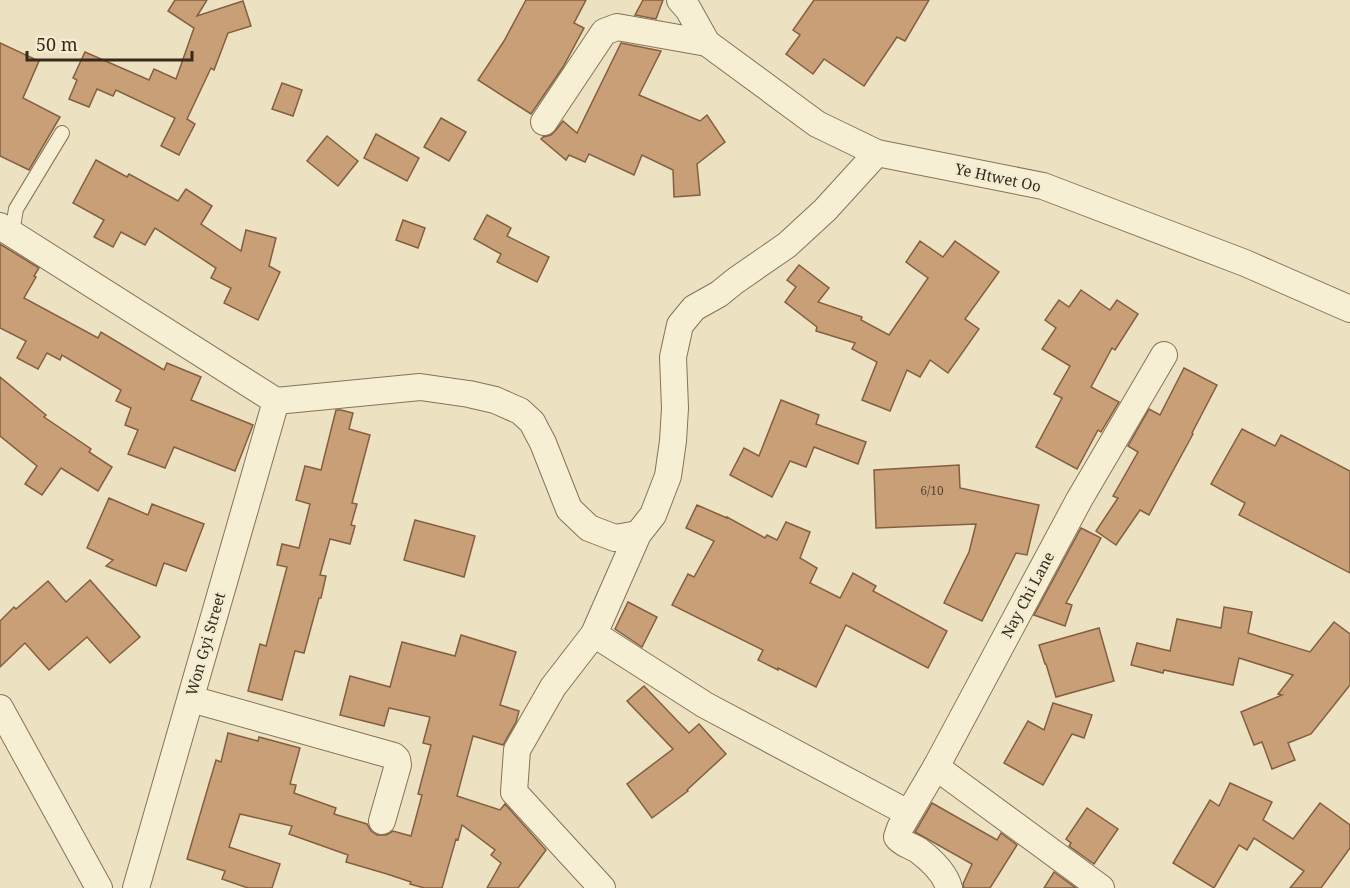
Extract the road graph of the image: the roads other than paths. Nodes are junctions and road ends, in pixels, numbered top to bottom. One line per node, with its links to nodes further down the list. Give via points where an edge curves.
1 (692, 3): 2 (street, Ye Htwet Oo)
2 (707, 43): 3 (street, via 616,27 604,32); 5 (street, Ye Htwet Oo, via 817,124)
3 (544, 122)
4 (62, 133): 6 (lane)
5 (877, 153): 7 (street, Ye Htwet Oo, via 1043,186 1245,263); 10 (street, via 787,245 694,308 680,325 673,357 675,408 668,476 653,515)
6 (6, 230): 9 (street)
7 (1350, 309)
8 (1164, 355): 14 (street, Nay Chi Lane, via 1079,500)
9 (276, 401): 10 (street, via 420,387 495,400 520,411 532,422 569,509 589,528 615,538); 12 (street, Won Gyi Street)
10 (638, 534): 11 (street)
11 (594, 634): 15 (street, via 705,705); 19 (street, via 554,687 517,750 514,792)
12 (191, 699): 16 (street, via 394,756 398,765); 18 (street, Won Gyi Street)
13 (0, 708): 17 (street)
14 (936, 767): 15 (street, Nay Chi Lane); 21 (street)
15 (908, 813): 20 (street, Nay Chi Lane, via 897,837 934,864)
16 (382, 820)
17 (99, 888)
18 (136, 888)
19 (602, 888)
20 (949, 888)
21 (1101, 888)

